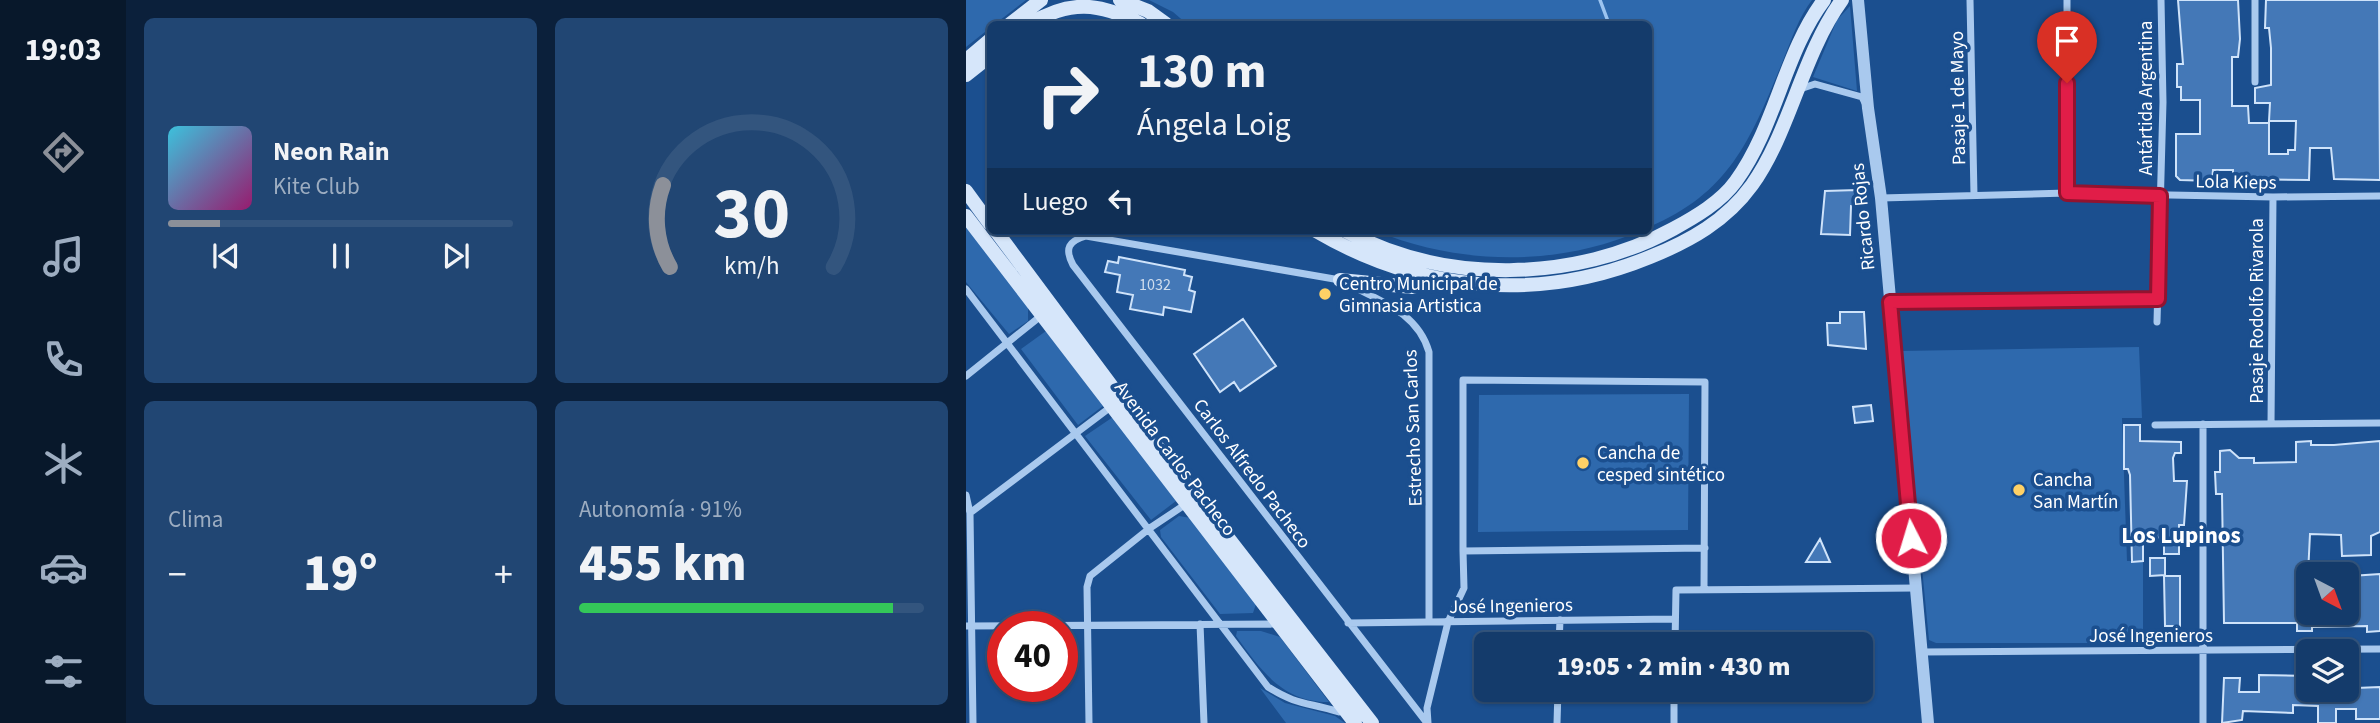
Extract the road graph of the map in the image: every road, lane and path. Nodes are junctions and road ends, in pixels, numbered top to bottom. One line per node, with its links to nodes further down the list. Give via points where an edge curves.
1 (1041, 0): 10 (main road)
2 (1120, 0): 13 (main road)
3 (1824, 0): 32 (main road, via 1807,27 1772,113 1739,176 1706,209 1667,232 1607,256 1510,270 1440,264)
4 (1842, 0): 19 (main road, via 1821,33)
5 (1858, 0): 20 (street, Ricardo Rojas)
6 (1970, 0): 23 (street, Pasaje 1 de Mayo)
7 (2067, 0): 22 (street)
8 (2161, 0): 25 (street, Antártida Argentina, via 2164,102)
9 (2255, 0): 18 (street)
10 (1014, 21)
11 (1034, 21): 12 (main road, via 1067,3 1088,5)
12 (1133, 21)
13 (1162, 21)
14 (987, 42): 16 (main road)
15 (987, 58): 17 (main road)
16 (966, 60)
17 (966, 75)
18 (2255, 82)
19 (1795, 95): 20 (street, via 1815,83 1863,97); 35 (main road, via 1766,159 1740,201 1673,248 1569,282 1509,288)
20 (1868, 108): 26 (street, Ricardo Rojas)
21 (966, 191): 29 (main road)
22 (2067, 193): 23 (street, Lola Kieps); 25 (street, Lola Kieps)
23 (1974, 195): 26 (street, Lola Kieps)
24 (2380, 195): 27 (street, Lola Kieps)
25 (2160, 196): 27 (street, Lola Kieps); 37 (street, Antártida Argentina)
26 (1881, 198): 38 (street, Ricardo Rojas)
27 (2273, 198): 46 (street, Pasaje Rodolfo Rivarola)
28 (966, 216): 39 (main road, Avenida Carlos Pacheco)
29 (987, 220)
30 (999, 235): 79 (main road, Avenida Carlos Pacheco)
31 (1323, 235): 35 (main road, via 1382,264)
32 (1355, 235)
33 (1074, 239): 34 (street, Estrecho San Carlos, via 1086,236); 61 (street, Carlos Alfredo Pacheco, via 1068,246 1073,265)
34 (1339, 280): 35 (main road, via 1412,287); 59 (street, Estrecho San Carlos, via 1408,317 1429,352)
35 (1442, 280)
36 (966, 289): 41 (street)
37 (2158, 299): 38 (street); 40 (street, Antártida Argentina)
38 (1890, 302): 55 (street, Ricardo Rojas)
39 (1042, 315): 41 (street); 43 (main road, Avenida Carlos Pacheco)
40 (2157, 322)
41 (1009, 343): 42 (street); 48 (street)
42 (966, 376)
43 (1113, 406): 48 (street); 50 (main road, Avenida Carlos Pacheco)
44 (2380, 423): 46 (street)
45 (2203, 424): 46 (street); 47 (street); 70 (street)
46 (2271, 424)
47 (2155, 425)
48 (1077, 433): 51 (street); 52 (street)
49 (966, 495): 51 (street)
50 (1186, 504): 52 (street); 65 (main road, Avenida Carlos Pacheco)
51 (970, 513): 66 (street)
52 (1150, 528): 63 (street); 64 (street, via 1090,576)
53 (1705, 548): 54 (street); 54 (street, via 1705,382 1463,380); 56 (street)
54 (1463, 551): 60 (street, via 1464,588)
55 (1916, 588): 56 (street); 71 (street, Ricardo Rojas)
56 (1704, 590): 57 (street, via 1676,590)
57 (1675, 619): 58 (street, José Ingenieros); 68 (street)
58 (1560, 620): 60 (street, José Ingenieros); 67 (street)
59 (1429, 622): 60 (street, José Ingenieros); 61 (street, José Ingenieros)
60 (1448, 622): 80 (street)
61 (1348, 623): 80 (street, Carlos Alfredo Pacheco)
62 (1200, 624): 63 (street); 64 (street); 77 (street)
63 (1222, 624): 65 (street); 74 (street, via 1268,687 1290,702 1339,712)
64 (1088, 625): 66 (street); 76 (street)
65 (1279, 625): 74 (main road, Avenida Carlos Pacheco)
66 (969, 626): 75 (street)
67 (1560, 632)
68 (1675, 632)
69 (2380, 649): 70 (street, José Ingenieros)
70 (2204, 651): 71 (street, José Ingenieros); 84 (street)
71 (1922, 652): 83 (street, Ricardo Rojas)
72 (1558, 702): 81 (street)
73 (1674, 702): 82 (street)
74 (1343, 707): 78 (main road, Avenida Carlos Pacheco)
75 (973, 723)
76 (1089, 723)
77 (1204, 723)
78 (1355, 723)
79 (1372, 723)
80 (1427, 723)
81 (1558, 723)
82 (1674, 723)
83 (1928, 723)
84 (2203, 723)

